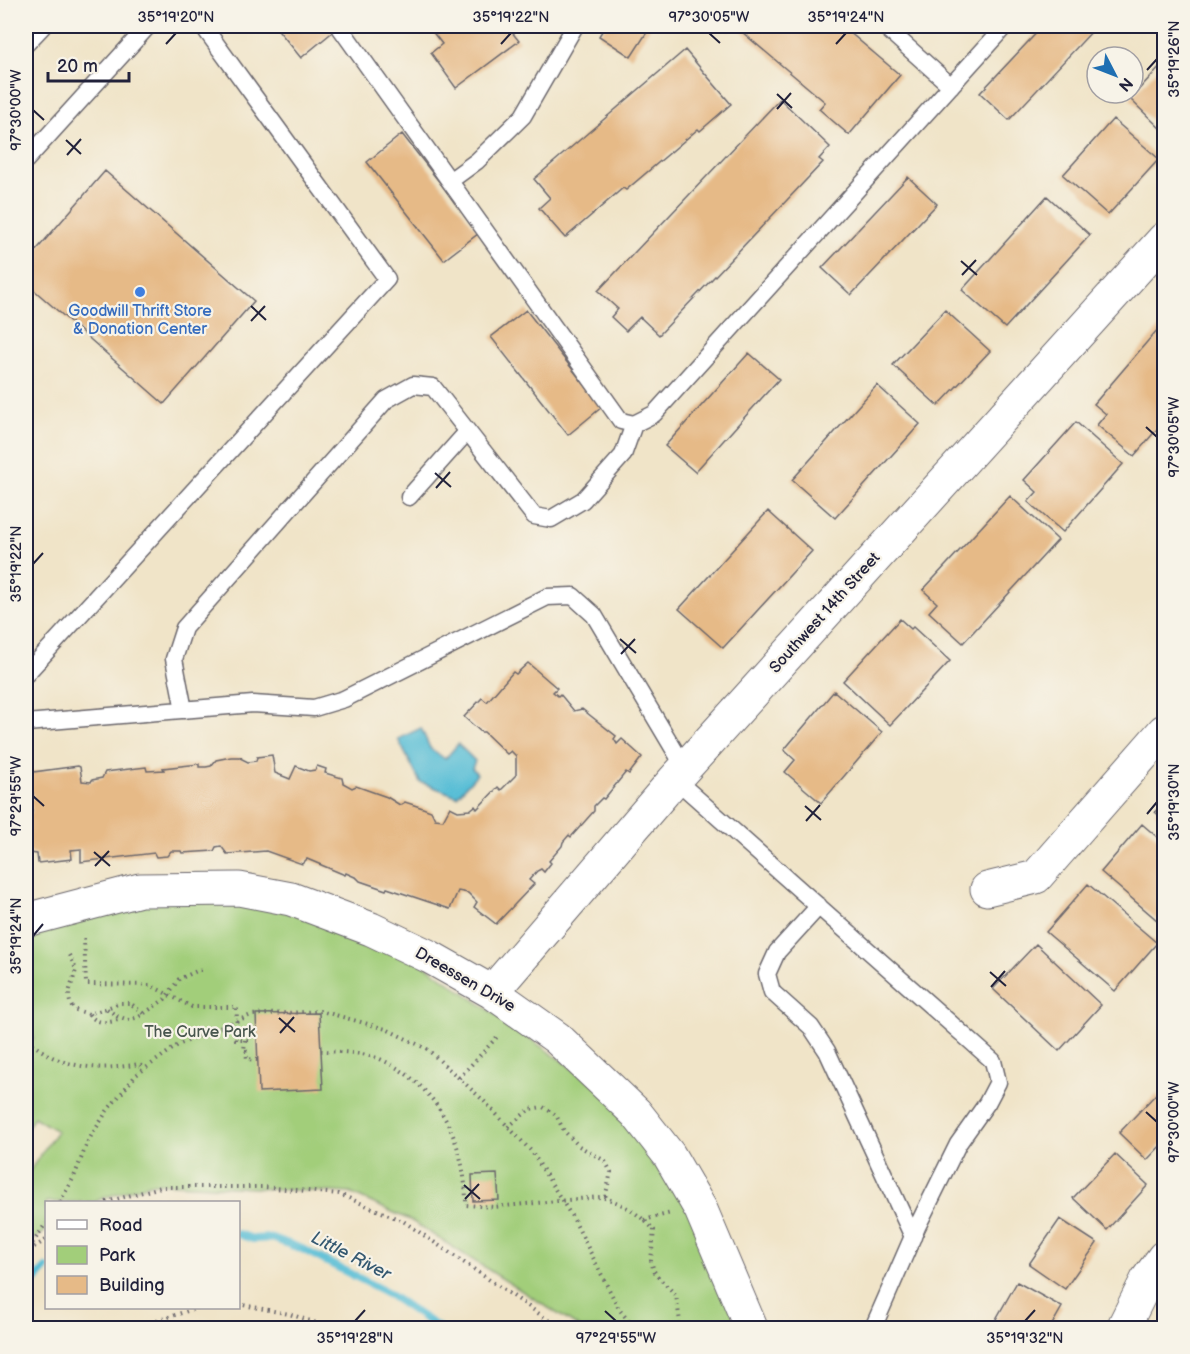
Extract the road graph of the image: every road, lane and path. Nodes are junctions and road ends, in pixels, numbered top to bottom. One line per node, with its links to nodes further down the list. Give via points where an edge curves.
1 (43, 26): 8 (lane)
2 (148, 26): 10 (lane)
3 (203, 26): 16 (lane, via 387,279)
4 (339, 26): 11 (lane)
5 (575, 26): 11 (lane, via 524,116)
6 (884, 26): 9 (lane)
7 (1005, 26): 9 (lane)
8 (26, 44)
9 (951, 86): 13 (lane, via 654,414)
10 (26, 160)
11 (451, 180): 13 (lane, via 621,421)
12 (1164, 239): 20 (street, Southwest 14th Street)
13 (634, 424): 14 (lane, via 623,455 583,500 551,519 534,516)
14 (468, 432): 15 (lane); 17 (lane, via 433,387 413,385 386,400 184,628 174,659)
15 (409, 497)
16 (26, 675)
17 (184, 710): 18 (lane); 20 (lane, via 253,704 314,708 344,699 547,597 573,596 594,615)
18 (26, 723)
19 (1164, 731): 21 (street, via 1036,877)
20 (680, 773): 22 (lane); 27 (street, Southwest 14th Street)
21 (987, 890)
22 (819, 906): 50 (lane, via 777,952 767,974 772,992 811,1027 827,1051); 50 (lane, via 993,1060 998,1082 958,1144)
23 (26, 920): 27 (street, Dreessen Drive, via 140,890 239,889 291,899 371,929)
24 (84, 938): 28 (path, via 86,984 150,985)
25 (69, 955): 30 (path, via 76,969 68,1000 73,1009)
26 (205, 970): 28 (path, via 179,979)
27 (492, 992): 60 (street, Dreessen Drive, via 557,1038 636,1113 669,1155 701,1210)
28 (168, 995): 31 (path); 33 (path, via 192,1007 237,1007)
29 (106, 1009): 30 (path); 31 (path, via 130,1003); 32 (path)
30 (89, 1014): 32 (path, via 100,1022)
31 (144, 1014): 32 (path)
32 (123, 1018)
33 (237, 1020): 36 (path, via 236,1040); 40 (path, via 178,1045); 41 (path, via 250,1015 321,1011 386,1029 427,1049)
34 (257, 1036): 36 (path)
35 (497, 1037): 41 (path)
36 (245, 1040): 39 (path, via 247,1059)
37 (32, 1044): 40 (path, via 57,1060 86,1067 139,1064)
38 (321, 1051): 46 (path, via 379,1059 409,1077 437,1104 455,1136 466,1179 466,1205)
39 (258, 1060)
40 (144, 1069): 44 (path, via 102,1118)
41 (459, 1078): 42 (path)
42 (508, 1127): 43 (path, via 530,1109 543,1107 556,1116 579,1146 605,1161 611,1172); 46 (path, via 531,1152)
43 (605, 1198): 46 (path); 48 (path)
44 (61, 1201)
45 (113, 1201): 57 (path, via 161,1187 264,1187 339,1194 403,1221)
46 (563, 1202): 58 (path)
47 (674, 1212): 48 (path)
48 (644, 1220): 59 (path, via 654,1230 654,1272 676,1295)
49 (45, 1224): 51 (path, via 26,1253)
50 (913, 1237): 61 (lane)
51 (45, 1241)
52 (1164, 1257): 62 (street, via 1147,1280)
53 (240, 1304): 56 (path, via 289,1314)
54 (194, 1309): 55 (path)
55 (134, 1329)
56 (332, 1329)
57 (560, 1329)
58 (634, 1329)
59 (681, 1329)
60 (751, 1329)
61 (873, 1329)
62 (1123, 1329)

